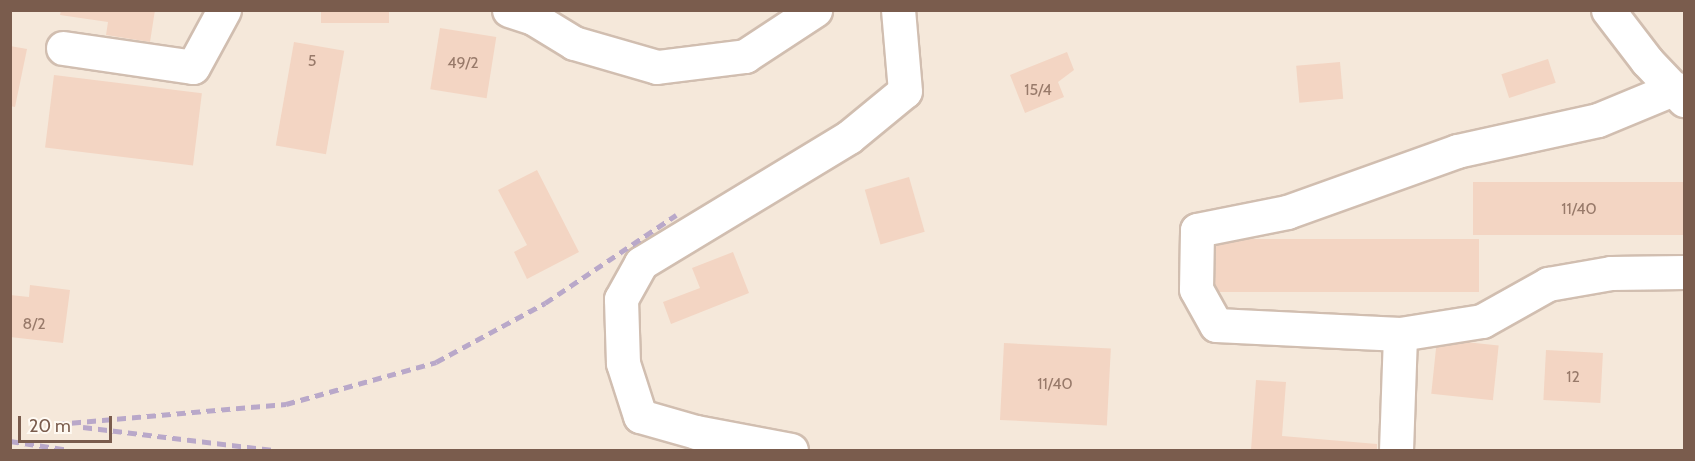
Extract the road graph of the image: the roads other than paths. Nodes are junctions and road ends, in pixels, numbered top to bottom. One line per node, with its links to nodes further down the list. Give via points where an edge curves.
1 (224, 10): 6 (street, via 193,67)
2 (509, 10): 3 (street, via 533,18 574,43 657,67 745,56)
3 (814, 10)
4 (898, 10): 10 (street, via 905,91 849,137 641,263 621,299 623,363 640,416 696,432)
5 (1608, 10): 7 (street)
6 (63, 48)
7 (1681, 93): 9 (street, via 1598,120 1457,151 1287,212 1197,230 1196,289 1216,325)
8 (1684, 273): 9 (street, via 1611,273 1548,284 1482,321)
9 (1400, 334): 11 (street)
10 (791, 450)
11 (1396, 450)

